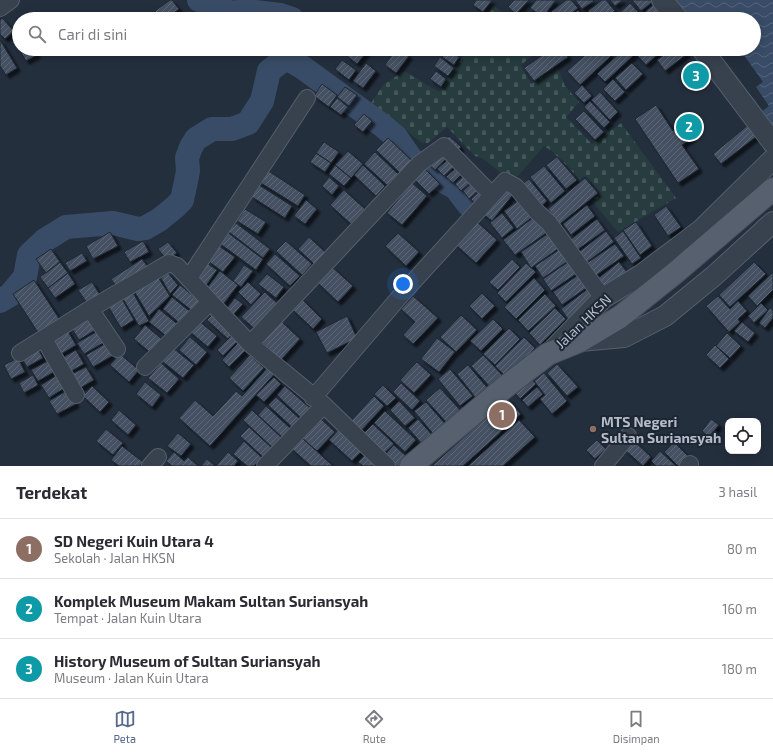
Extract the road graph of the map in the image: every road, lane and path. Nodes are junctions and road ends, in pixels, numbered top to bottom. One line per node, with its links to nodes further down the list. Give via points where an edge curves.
1 (11, 0): 3 (street)
2 (662, 0): 4 (street)
3 (0, 8)
4 (672, 12)
5 (707, 56): 7 (street)
6 (306, 98): 12 (street)
7 (773, 143)
8 (773, 159): 13 (street, Jalan HKSN, via 701,230 641,275)
9 (773, 189): 17 (main road, via 649,295 620,317)
10 (494, 193): 13 (street, via 506,181 516,188 549,223); 18 (street, via 489,192 445,147 441,147 419,164); 24 (street, via 402,294)
11 (773, 222): 17 (street, via 715,275 664,316 624,337)
12 (189, 278): 14 (street); 15 (street, via 177,266 169,263)
13 (604, 298): 21 (street, Jalan HKSN)
14 (210, 302): 18 (street); 22 (street)
15 (90, 309): 16 (street); 19 (street)
16 (44, 338): 20 (street); 23 (street)
17 (580, 341): 21 (main road)
18 (250, 344): 24 (street)
19 (117, 349)
20 (20, 352)
21 (548, 354): 28 (main road, Jalan HKSN)
22 (145, 367)
23 (76, 396)
24 (318, 401): 26 (street); 27 (street)
25 (628, 436): 29 (street)
26 (265, 466)
27 (387, 466)
28 (411, 466)
29 (603, 466)

